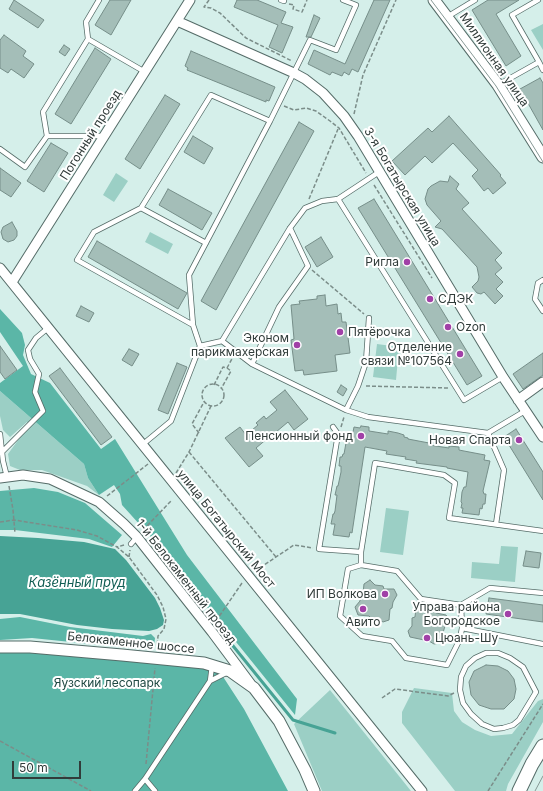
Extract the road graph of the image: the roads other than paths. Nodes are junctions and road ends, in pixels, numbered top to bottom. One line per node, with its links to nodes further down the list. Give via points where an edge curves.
1 (99, 0): 9 (lane, via 86,22)
2 (190, 0): 8 (street, Погонный проезд)
3 (343, 0): 13 (lane, via 356,5 336,50 310,40)
4 (434, 0): 7 (street, Миллионная улица)
5 (475, 0): 7 (lane)
6 (538, 0): 10 (lane, via 512,15)
7 (447, 16): 14 (street, Миллионная улица)
8 (177, 21): 12 (street, Погонный проезд); 13 (street, 3-я Богатырская улица)
9 (88, 39): 12 (lane); 16 (lane, via 43,112)
10 (539, 62): 11 (lane); 14 (lane)
11 (543, 70)
12 (145, 72): 17 (street, Погонный проезд)
13 (294, 73): 15 (lane); 20 (street, 3-я Богатырская улица, via 323,92 344,116)
14 (498, 85): 19 (street, Миллионная улица)
15 (270, 121): 22 (lane, via 211,95); 24 (lane)
16 (47, 136): 17 (lane); 18 (lane, via 25,167)
17 (105, 136): 27 (street, Погонный проезд)
18 (0, 149)
19 (543, 157)
20 (379, 172): 21 (lane); 35 (street, 3-я Богатырская улица)
21 (338, 199): 23 (lane, via 322,201 305,208); 35 (lane, via 464,400)
22 (141, 208): 24 (lane); 30 (lane, via 94,232 77,260)
23 (290, 228): 32 (lane); 34 (lane, via 308,266 279,307)
24 (206, 243): 30 (lane, via 189,275)
25 (0, 268): 27 (street, улица Богатырский Мост)
26 (543, 280): 28 (lane, via 538,284 535,299)
27 (12, 282): 31 (street, улица Богатырский Мост)
28 (543, 311)
29 (369, 318): 38 (lane, via 366,362)
30 (193, 325): 33 (lane)
31 (48, 328): 44 (street, улица Богатырский Мост); 45 (lane, via 36,338 28,350 39,374 36,392 42,411)
32 (222, 341): 33 (lane); 34 (lane)
33 (200, 346): 44 (lane, via 171,421)
34 (252, 364): 38 (lane)
35 (503, 378): 37 (street, 3-я Богатырская улица)
36 (543, 382): 37 (street)
37 (518, 400): 39 (street, 3-я Богатырская улица)
38 (346, 410): 42 (lane, via 368,417)
39 (525, 411): 42 (lane); 43 (street, 3-я Богатырская улица)
40 (332, 427): 49 (lane, via 338,434 319,549)
41 (0, 434): 45 (lane)
42 (488, 434): 47 (lane, via 504,470)
43 (543, 437)
44 (142, 445): 67 (street, улица Богатырский Мост)
45 (2, 452): 46 (lane)
46 (3, 477): 59 (street, 1-й Белокаменный проезд, via 23,475 50,479 99,502 124,524 134,540 210,630)
47 (496, 524): 48 (lane); 49 (lane, via 450,518 455,482 444,475 375,463)
48 (543, 531)
49 (361, 552): 50 (lane)
50 (361, 565): 52 (lane, via 396,571 421,599); 53 (lane, via 348,569 340,616 362,636 392,641 406,658 447,665 460,639)
51 (543, 593): 52 (lane, via 490,588)
52 (462, 605): 53 (lane)
53 (462, 628): 54 (lane)
54 (543, 644)
55 (0, 647): 56 (street, Белокаменное шоссе, via 30,647)
56 (212, 665): 57 (street, Белокаменное шоссе); 58 (lane)
57 (230, 671): 58 (lane); 59 (street, Белокаменное шоссе)
58 (210, 681): 63 (lane)
59 (254, 688): 66 (street, via 279,721)
60 (536, 692): 60 (lane, via 523,667 498,653 486,653 475,658 466,666 461,677 463,703 482,724 494,729 513,725 519,720); 61 (lane)
61 (543, 692)
62 (543, 746): 68 (main road)
63 (145, 779): 64 (lane); 65 (lane)
64 (135, 791)
65 (155, 791)
66 (314, 791)
67 (422, 791)
68 (519, 791)

